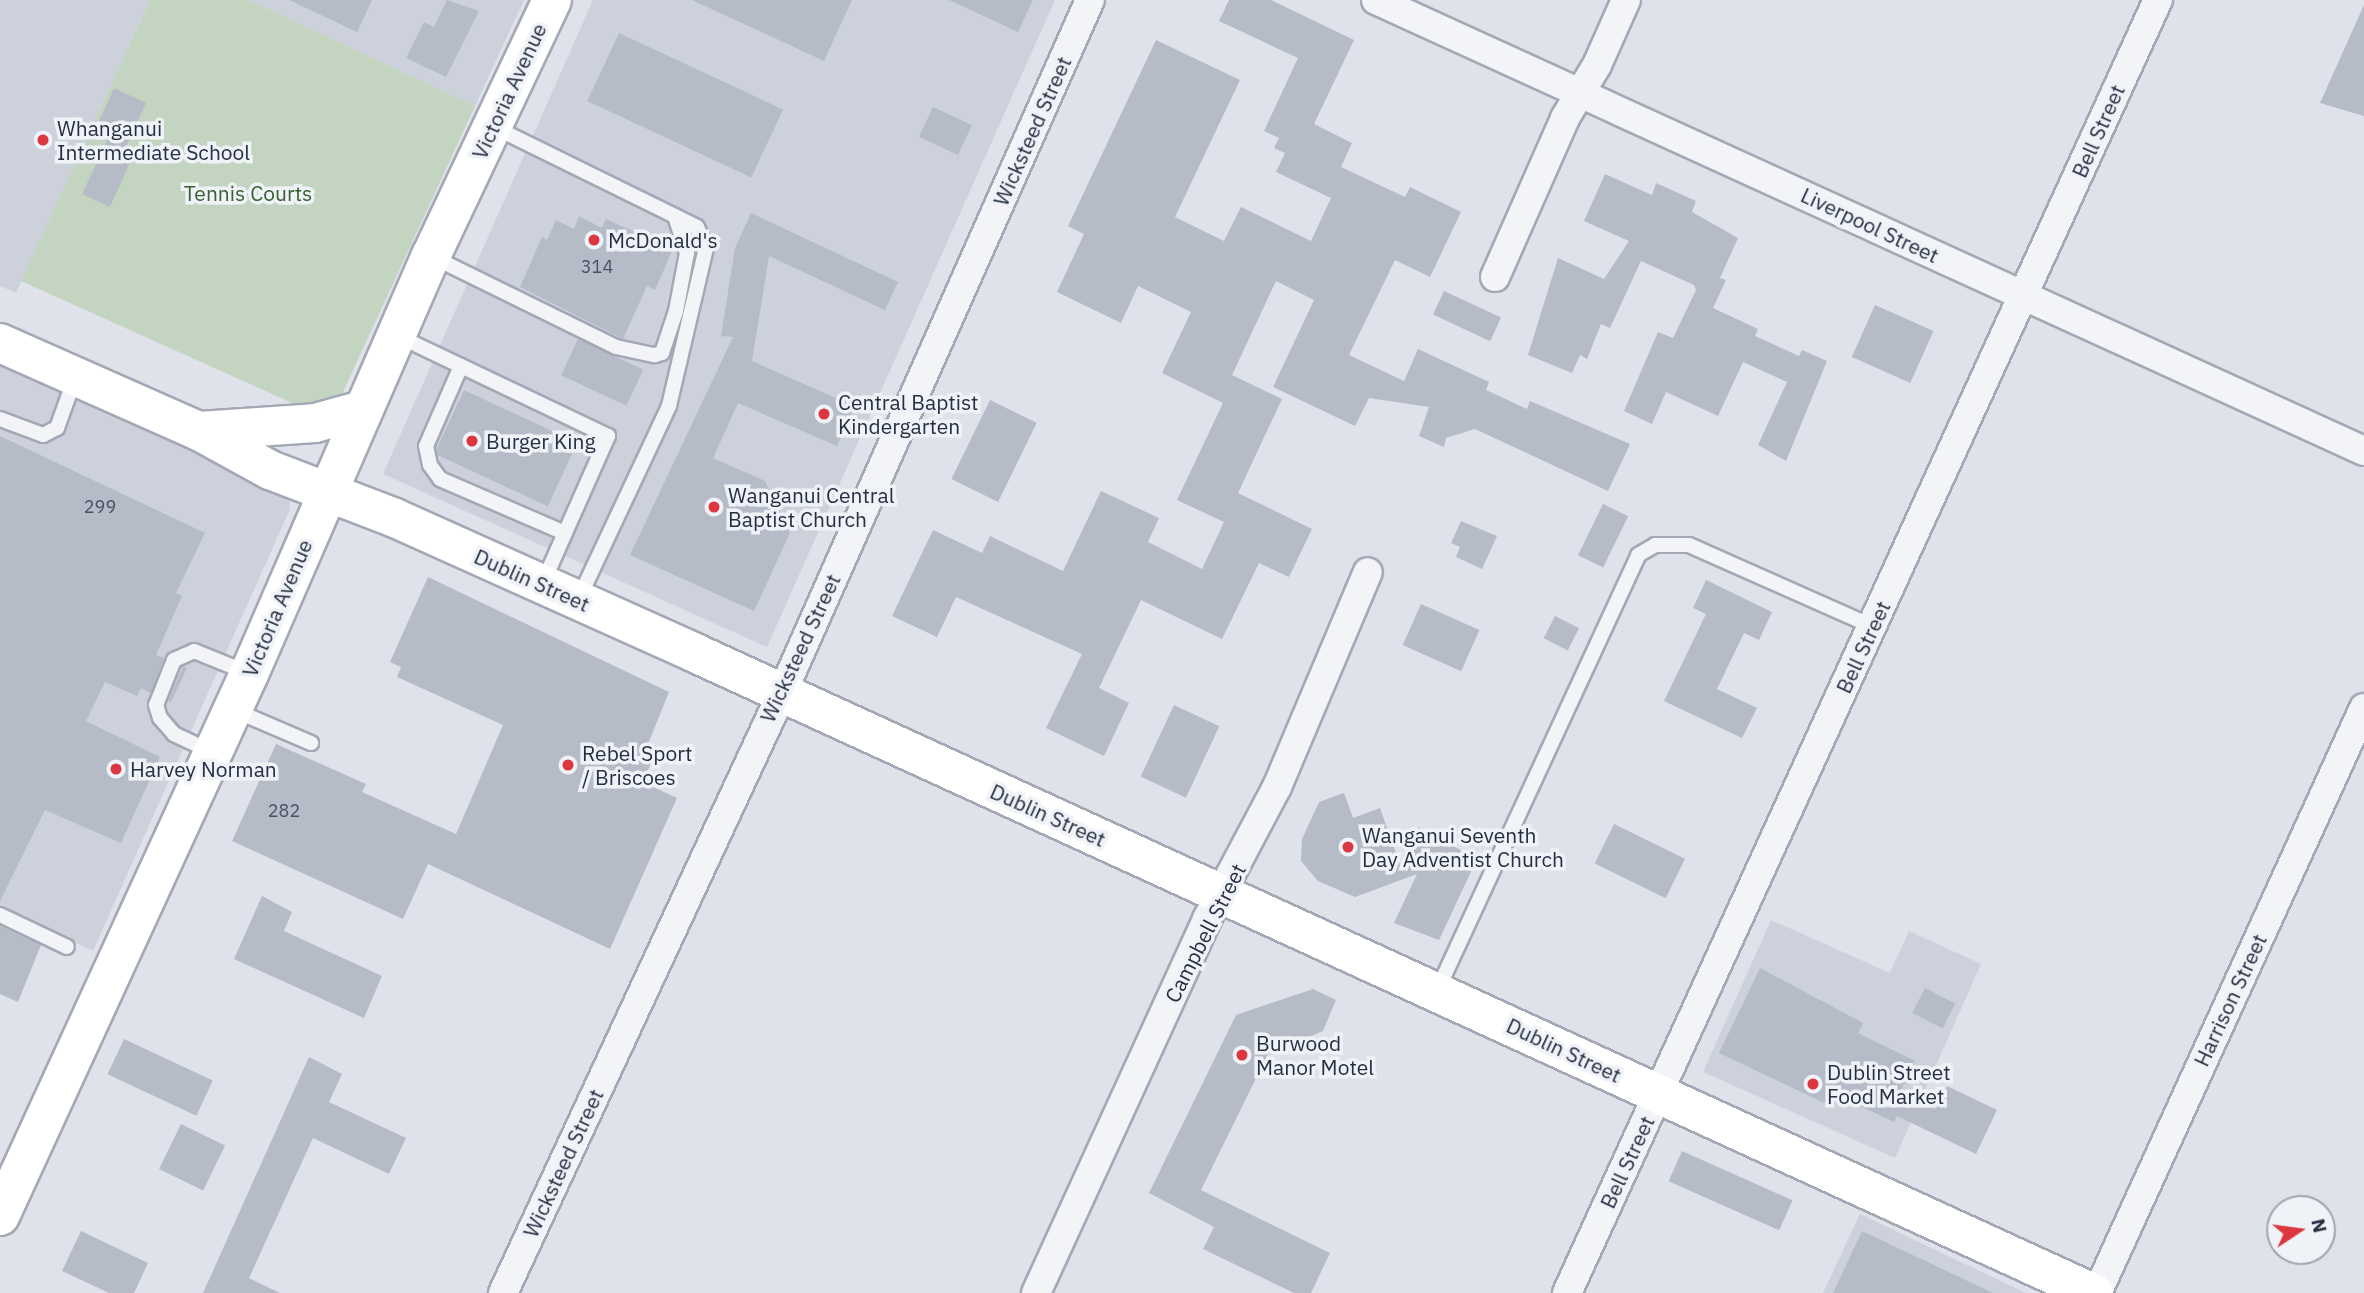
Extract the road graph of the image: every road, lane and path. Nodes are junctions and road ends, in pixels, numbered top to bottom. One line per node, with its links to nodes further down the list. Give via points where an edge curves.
1 (552, 0): 7 (main road, Victoria Avenue)
2 (1090, 0): 27 (street, Wicksteed Street)
3 (1376, 0): 6 (street, Liverpool Street)
4 (1626, 0): 6 (street)
5 (2158, 0): 11 (street, Bell Street)
6 (1580, 92): 10 (street); 11 (street, Liverpool Street)
7 (492, 127): 8 (lane); 9 (main road, Victoria Avenue)
8 (675, 216): 9 (lane, via 687,253 676,311 662,353 655,355 616,347 541,313 495,283); 24 (lane, via 697,227 706,248 669,406)
9 (431, 256): 12 (main road, Victoria Avenue)
10 (1495, 277)
11 (2024, 295): 19 (street, Liverpool Street); 25 (street, Bell Street)
12 (396, 335): 14 (lane); 16 (main road, Victoria Avenue)
13 (0, 343): 15 (main road, Dublin Street)
14 (461, 366): 21 (lane, via 426,446 430,465 440,479); 21 (lane, via 608,436)
15 (76, 377): 17 (lane, via 57,428 43,435); 18 (main road, Dublin Street)
16 (363, 410): 18 (main road, via 315,423); 20 (main road, Victoria Avenue)
17 (0, 419)
18 (199, 431): 20 (main road, Dublin Street, via 270,470)
19 (2364, 451)
20 (327, 492): 23 (main road, Dublin Street); 26 (main road, Victoria Avenue)
21 (565, 533): 23 (lane)
22 (1368, 572): 32 (street, Campbell Street, via 1277,787)
23 (542, 585): 24 (main road, Dublin Street)
24 (578, 601): 27 (main road, Dublin Street)
25 (1872, 626): 35 (lane, via 1689,545 1655,545 1638,555); 36 (street, Bell Street)
26 (249, 674): 29 (main road, Victoria Avenue); 31 (lane, via 202,653 185,653 174,660 156,705 160,718 174,734)
27 (782, 694): 32 (main road, Dublin Street); 38 (street, Wicksteed Street)
28 (2364, 708): 41 (street, Harrison Street)
29 (233, 709): 30 (lane); 31 (main road, Victoria Avenue)
30 (310, 743)
31 (213, 753): 37 (main road, Victoria Avenue)
32 (1223, 895): 35 (main road, Dublin Street); 39 (street, Campbell Street, via 1207,919)
33 (0, 915): 34 (lane)
34 (67, 947)
35 (1436, 993): 36 (main road, Dublin Street)
36 (1658, 1094): 40 (street, Bell Street); 41 (main road, Dublin Street)
37 (0, 1216)
38 (503, 1293)
39 (1036, 1293)
40 (1567, 1293)
41 (2095, 1293)

